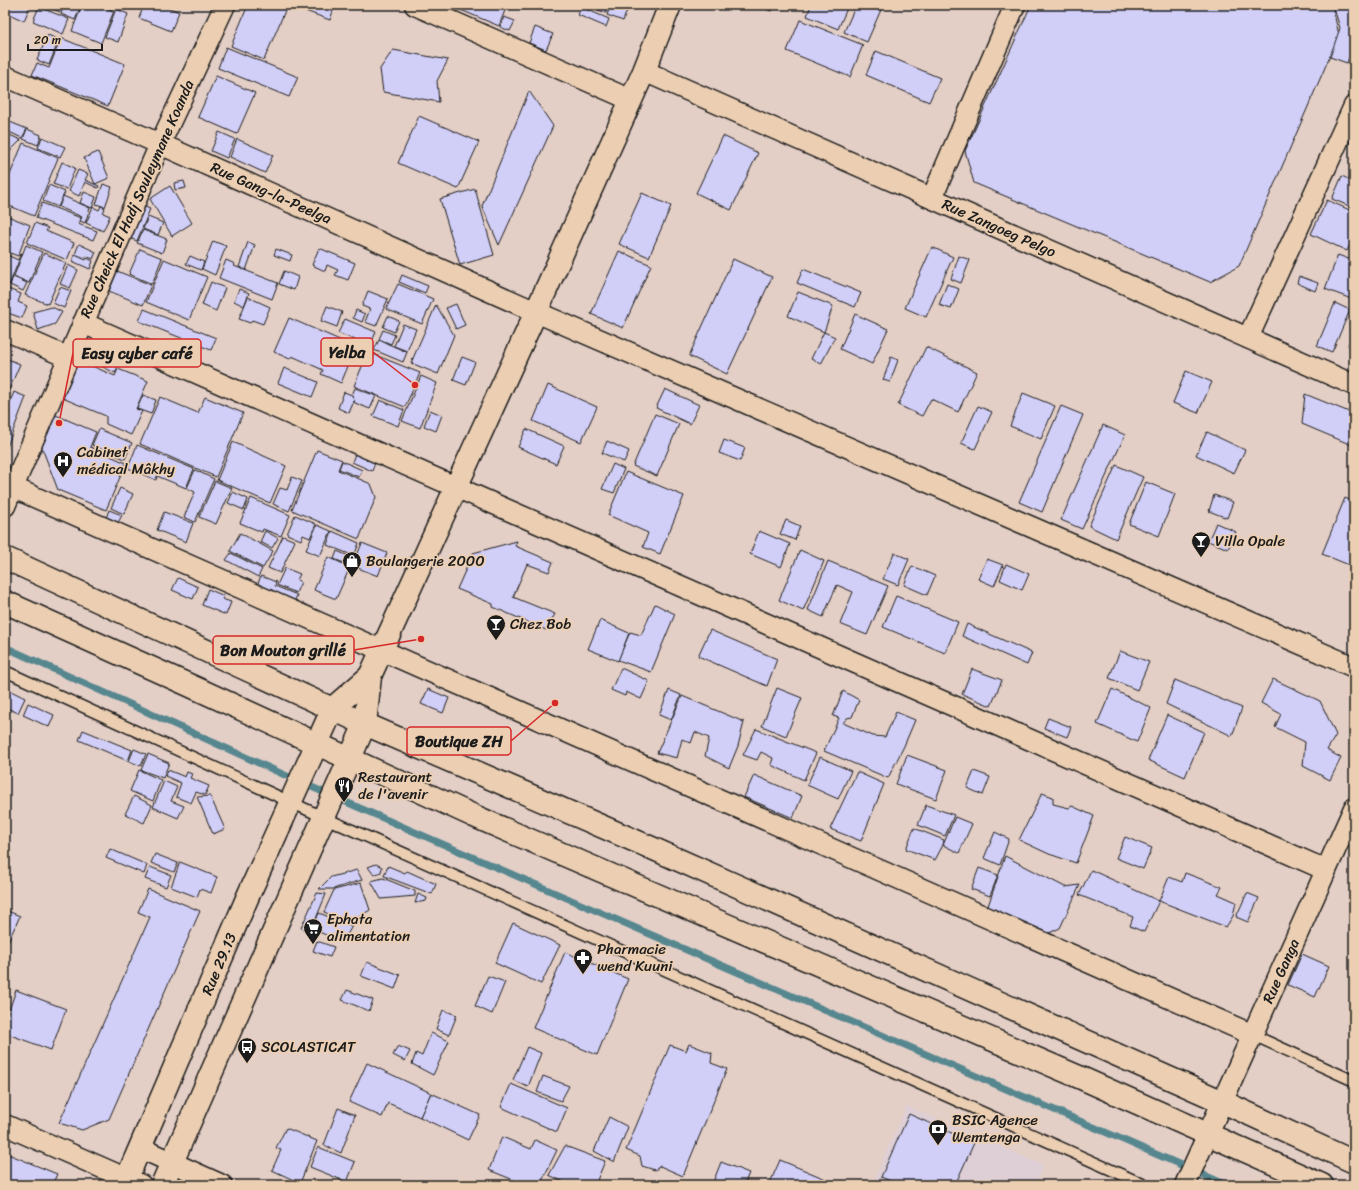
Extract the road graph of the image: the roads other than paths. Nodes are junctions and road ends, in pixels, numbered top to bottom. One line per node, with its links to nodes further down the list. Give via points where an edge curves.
1 (225, 5): 9 (street, Rue Cheick El Hadj Souleymane Koanda)
2 (415, 5): 7 (street)
3 (670, 5): 5 (main road)
4 (1015, 5): 10 (street)
5 (644, 71): 7 (main road); 10 (street, Rue Zangoeg Pelgo)
6 (5, 76): 9 (street, Rue Gang-la-Peelga)
7 (631, 100): 11 (main road)
8 (1354, 106): 14 (street)
9 (160, 144): 11 (street, Rue Gang-la-Peelga); 12 (street, Rue Cheick El Hadj Souleymane Koanda)
10 (932, 198): 14 (street, Rue Zangoeg Pelgo)
11 (536, 312): 18 (main road); 23 (street, Rue Gang-la-Peelga)
12 (83, 322): 15 (street, Rue Cheick El Hadj Souleymane Koanda); 18 (street)
13 (5, 330): 15 (street)
14 (1248, 338): 16 (street, Rue Zangoeg Pelgo)
15 (69, 358): 17 (street, Rue Cheick El Hadj Souleymane Koanda)
16 (1354, 385)
17 (9, 485): 19 (street, Rue Cheick El Hadj Souleymane Koanda); 22 (street)
18 (455, 487): 22 (main road); 33 (street)
19 (5, 506)
20 (5, 558): 26 (main road)
21 (5, 602): 28 (main road)
22 (382, 649): 25 (main road); 34 (street)
23 (1354, 667)
24 (5, 671): 30 (lane)
25 (370, 676): 26 (main road); 27 (main road)
26 (333, 708): 27 (main road); 28 (main road, Rue 29.13)
27 (365, 724): 29 (main road); 36 (main road, via 654,849)
28 (317, 744): 29 (main road); 30 (main road, Rue 29.13)
29 (349, 759): 32 (main road); 38 (main road, via 481,819)
30 (290, 802): 32 (lane); 39 (main road, Rue 29.13)
31 (1354, 808): 33 (street, Rue Ganga)
32 (323, 817): 41 (main road); 45 (lane)
33 (1326, 870): 34 (street, Rue Ganga)
34 (1253, 1034): 35 (lane); 36 (street, Rue Ganga)
35 (1354, 1080)
36 (1222, 1102): 38 (street, Rue Ganga); 40 (main road)
37 (5, 1125): 42 (street)
38 (1208, 1134): 46 (street, Rue Ganga); 47 (main road)
39 (140, 1148): 41 (street); 42 (main road, Rue 29.13)
40 (1354, 1162)
41 (172, 1163): 43 (main road); 44 (street)
42 (130, 1183)
43 (162, 1185)
44 (222, 1185)
45 (1145, 1185)
46 (1186, 1185)
47 (1322, 1185)

